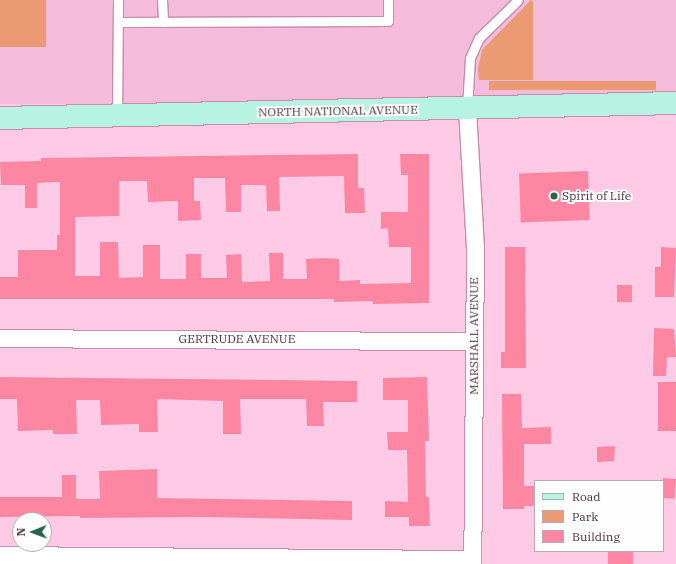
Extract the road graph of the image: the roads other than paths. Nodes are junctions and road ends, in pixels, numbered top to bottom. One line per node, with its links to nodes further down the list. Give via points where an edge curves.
1 (118, 0): 5 (lane)
2 (162, 0): 6 (lane)
3 (388, 0): 6 (lane, via 388,21)
4 (518, 0): 8 (lane, via 479,38 470,58)
5 (118, 22): 6 (lane); 9 (lane)
6 (162, 22)
7 (676, 103): 8 (street, NORTH NATIONAL AVENUE)
8 (467, 108): 9 (street, NORTH NATIONAL AVENUE); 12 (street, MARSHALL AVENUE, via 475,247)
9 (117, 115): 10 (street, NORTH NATIONAL AVENUE)
10 (0, 118)
11 (0, 338): 12 (street, GERTRUDE AVENUE)
12 (474, 340): 14 (street, MARSHALL AVENUE)
13 (0, 555): 14 (street)
14 (472, 561)

